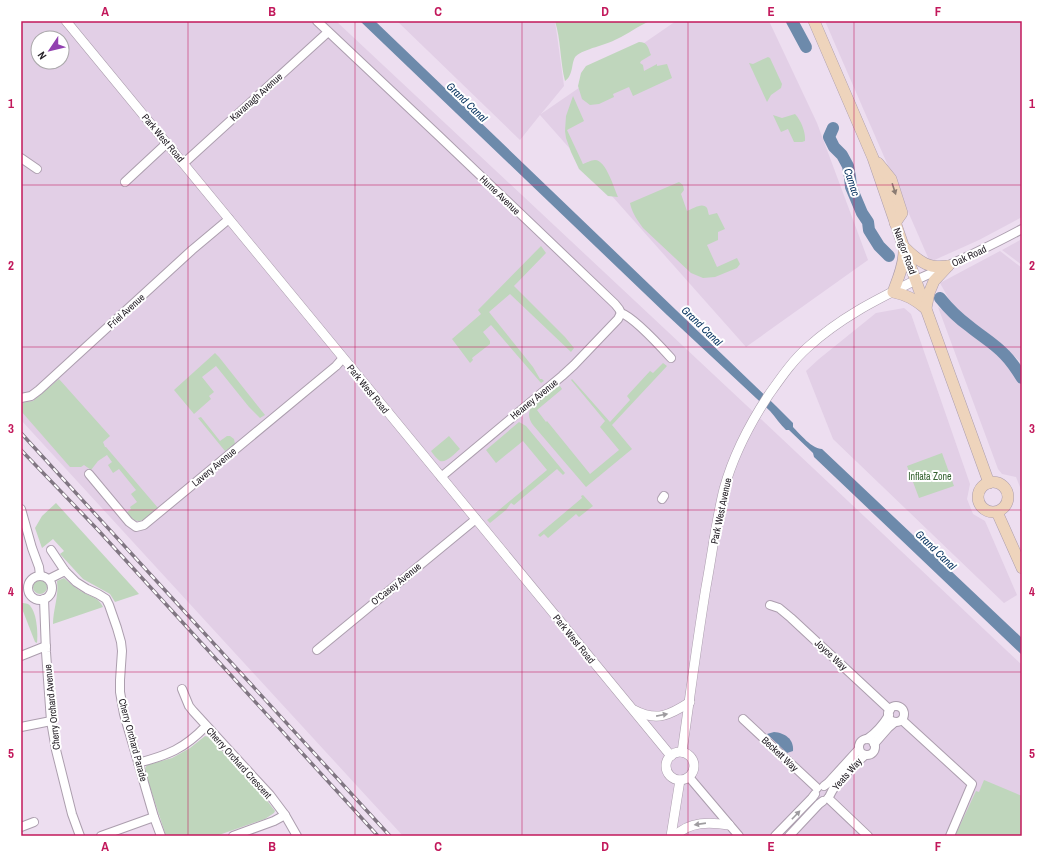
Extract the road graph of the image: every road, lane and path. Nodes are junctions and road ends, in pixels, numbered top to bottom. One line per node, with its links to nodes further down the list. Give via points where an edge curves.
1 (66, 21): 5 (street, Park West Road)
2 (317, 21): 4 (street, Hume Avenue)
3 (814, 21): 12 (main road, Nangor Road, via 873,158)
4 (328, 32): 7 (street, Kavanagh Avenue); 17 (street, Hume Avenue, via 615,304)
5 (167, 143): 7 (street, Park West Road); 9 (street)
6 (21, 158): 8 (street)
7 (184, 163): 10 (street, Park West Road)
8 (36, 169)
9 (125, 182)
10 (229, 218): 18 (street, Park West Road); 20 (street, Friel Avenue, via 39,390 31,396)
11 (1022, 230): 13 (street, Oak Road)
12 (904, 248): 13 (main road, via 926,265); 14 (main road, Nangor Road); 15 (main road, via 904,258)
13 (948, 266): 14 (street, Oak Road); 16 (main road, via 934,281)
14 (916, 280): 15 (street, Park West Avenue); 16 (main road, Nangor Road)
15 (893, 292): 16 (main road, via 904,294); 39 (street, Park West Avenue, via 867,304 831,327 807,348 777,382 740,444 718,516)
16 (926, 308): 23 (main road, Nangor Road, via 934,332 931,345 944,376 954,387)
17 (621, 313): 19 (street, Hume Avenue); 22 (street, Heaney Avenue, via 574,365)
18 (343, 358): 21 (street, Lavery Avenue, via 142,526 136,527 129,522); 22 (street, Park West Road)
19 (671, 358)
20 (21, 398)
21 (89, 474)
22 (441, 477): 26 (street, Park West Road)
23 (989, 483): 25 (main road, via 982,488 978,497 979,502 988,511); 25 (main road, via 1000,484 1008,496 1005,506)
24 (21, 509): 30 (street)
25 (997, 512): 28 (main road)
26 (476, 519): 36 (street, O'Casey Avenue); 40 (street, Park West Road)
27 (51, 550): 29 (street, Cherry Orchard Parade)
28 (1022, 568)
29 (65, 571): 31 (street); 52 (street, Cherry Orchard Parade, via 76,582 106,599 112,612 122,651 121,701)
30 (40, 575): 31 (street); 32 (street, via 32,579)
31 (49, 579): 33 (street, via 52,591)
32 (25, 589): 33 (street, via 34,598)
33 (44, 600): 35 (street, Cherry Orchard Avenue)
34 (770, 605): 41 (street, Joyce Way, via 788,615)
35 (46, 646): 37 (street); 43 (street, Cherry Orchard Avenue)
36 (317, 650)
37 (21, 656)
38 (182, 689): 45 (street, Cherry Orchard Crescent, via 190,706)
39 (690, 702): 40 (street, one-way to 39, via 651,717 660,716 672,713); 49 (street, Park West Avenue)
40 (632, 710): 51 (street, Park West Road)
41 (889, 713): 44 (street, via 891,720); 44 (street, via 894,707 901,708 904,715); 47 (street, via 884,724)
42 (743, 719): 55 (street, Beckett Way)
43 (51, 721): 46 (street); 62 (street, Cherry Orchard Avenue, via 72,814)
44 (899, 721): 48 (street, via 888,728); 73 (street, via 972,784)
45 (206, 726): 52 (street, via 177,750); 57 (street, Cherry Orchard Crescent, via 270,795)
46 (21, 727)
47 (867, 739): 48 (street); 50 (street, via 860,742)
48 (874, 744): 50 (street, via 872,752 868,755)
49 (682, 752): 51 (street); 53 (street, via 693,760 694,769)
50 (862, 752): 55 (street, Yeats Way); 56 (street, Yeats Way, via 857,762)
51 (670, 756): 54 (street, via 666,764 668,774 675,780)
52 (138, 763): 58 (street, Cherry Orchard Parade)
53 (689, 777): 54 (street); 60 (street)
54 (680, 780): 67 (street)
55 (819, 789): 56 (street, via 817,798); 56 (street, via 826,786 830,790); 70 (street, Yeats Way, one-way to 55)
56 (827, 798): 71 (street, Yeats Way, via 818,804); 72 (street)
57 (284, 815): 65 (street); 66 (street, Cherry Orchard Crescent)
58 (154, 817): 63 (street); 64 (street, Cherry Orchard Parade)
59 (34, 822): 61 (street)
60 (729, 825): 68 (street, one-way to 68, via 695,824); 69 (street)
61 (21, 827)
62 (80, 836)
63 (102, 836)
64 (161, 836)
65 (233, 836)
66 (297, 836)
67 (672, 836)
68 (675, 836)
69 (739, 836)
70 (775, 836)
71 (789, 836)
72 (868, 836)
73 (950, 836)

